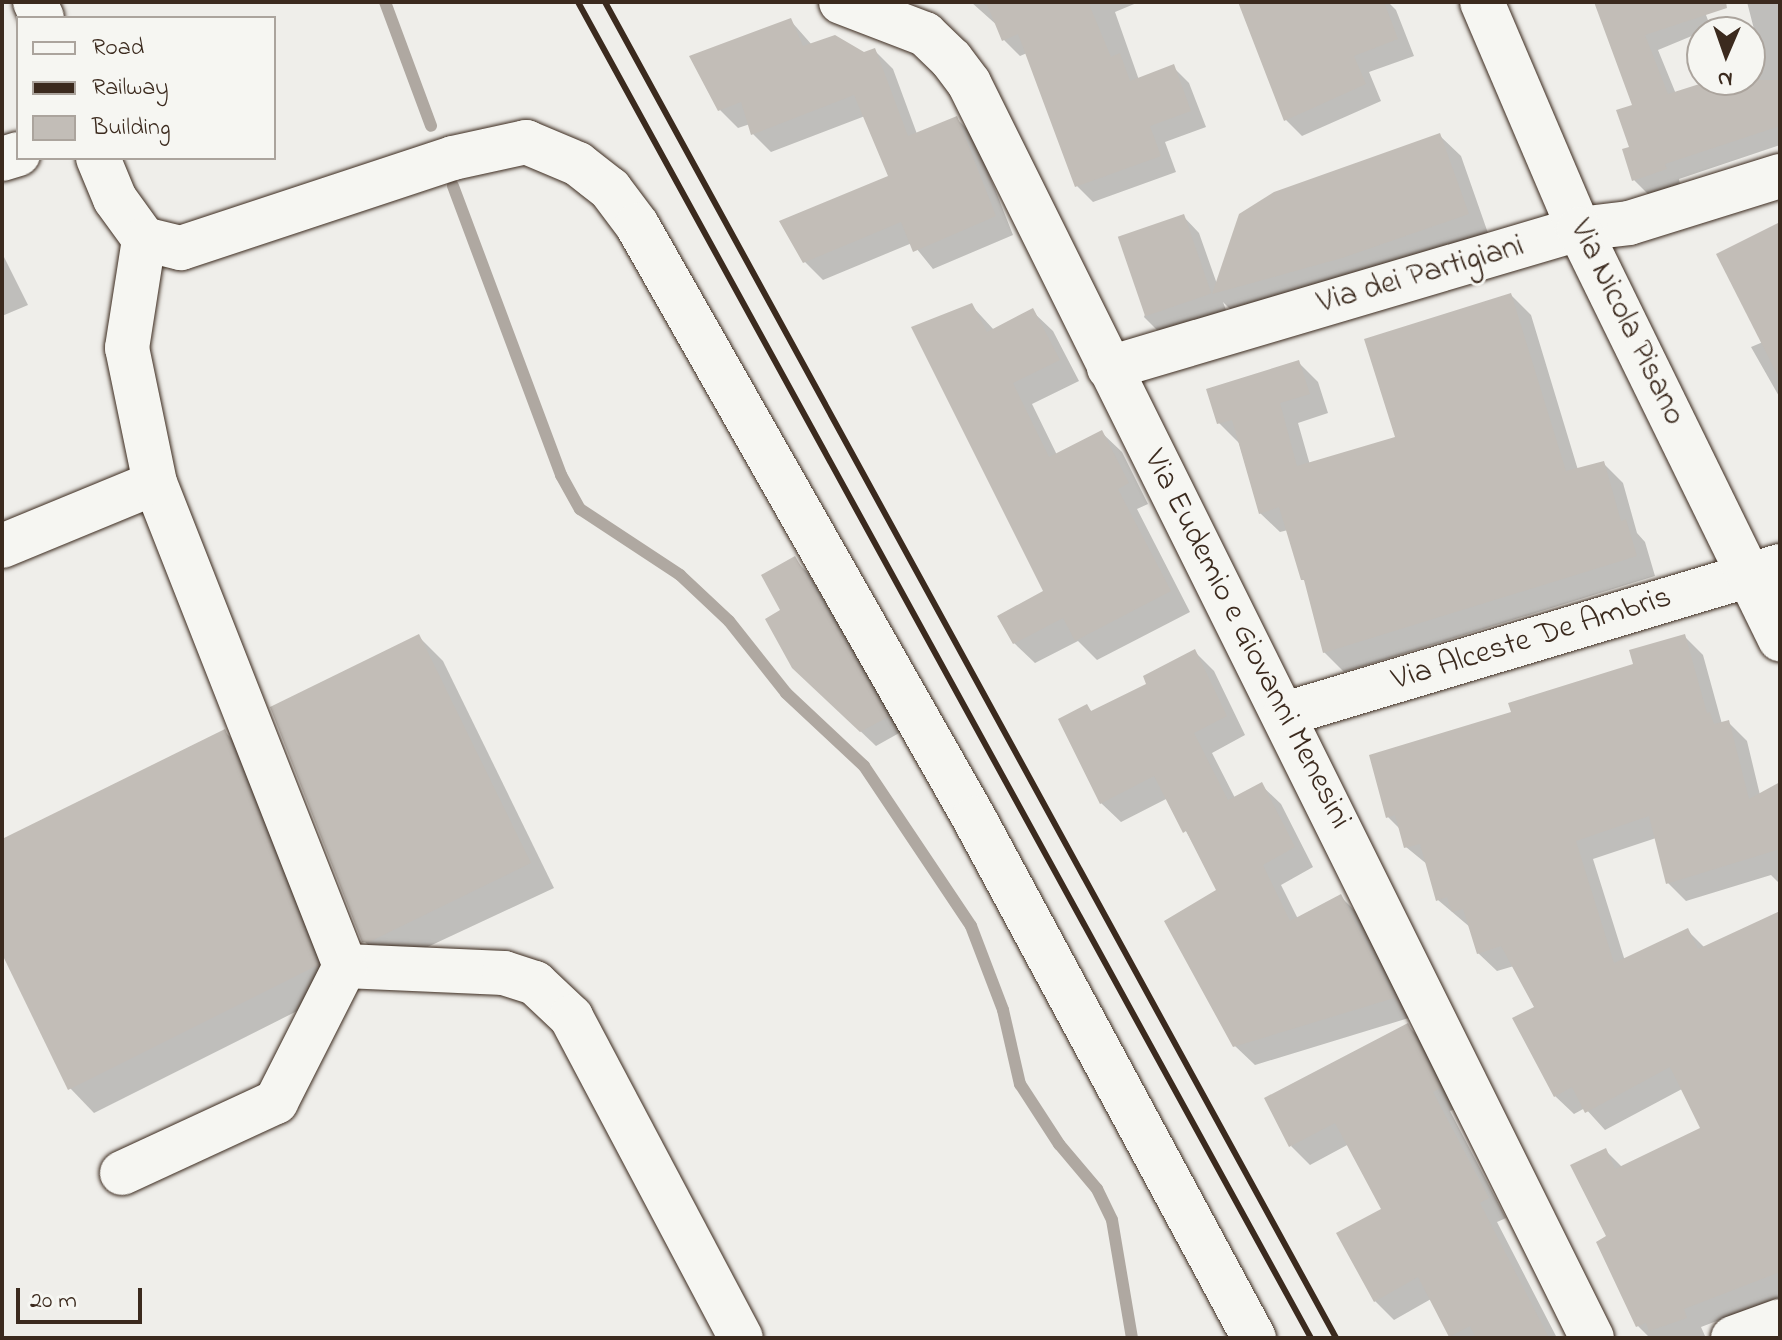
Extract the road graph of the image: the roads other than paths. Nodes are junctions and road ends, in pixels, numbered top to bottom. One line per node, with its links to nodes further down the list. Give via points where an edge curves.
1 (841, 2): 7 (street, Via Eudemio e Giovanni Menesini, via 925,34 961,71)
2 (1482, 2): 5 (street, Via Nicola Pisano)
3 (99, 160): 6 (street, via 115,199)
4 (1780, 176): 5 (street, Via dei Partigiani, via 1629,223)
5 (1579, 229): 7 (street, Via dei Partigiani); 10 (street, Via Nicola Pisano)
6 (144, 239): 8 (street, via 127,348); 17 (street, via 181,248 453,158 526,142 578,164 610,189 637,225 974,818)
7 (1109, 368): 12 (street, Via Eudemio e Giovanni Menesini)
8 (155, 483): 9 (street); 13 (street)
9 (2, 546)
10 (1764, 570): 11 (street, Via Nicola Pisano); 12 (street, Via Alceste De Ambris)
11 (1780, 639)
12 (1285, 714): 18 (street, Via Eudemio e Giovanni Menesini)
13 (345, 966): 14 (street, via 276,1102); 16 (street, via 504,973 544,991 571,1017)
14 (122, 1173)
15 (1780, 1321): 19 (street)
16 (741, 1338)
17 (1254, 1338)
18 (1592, 1338)
19 (1733, 1338)

